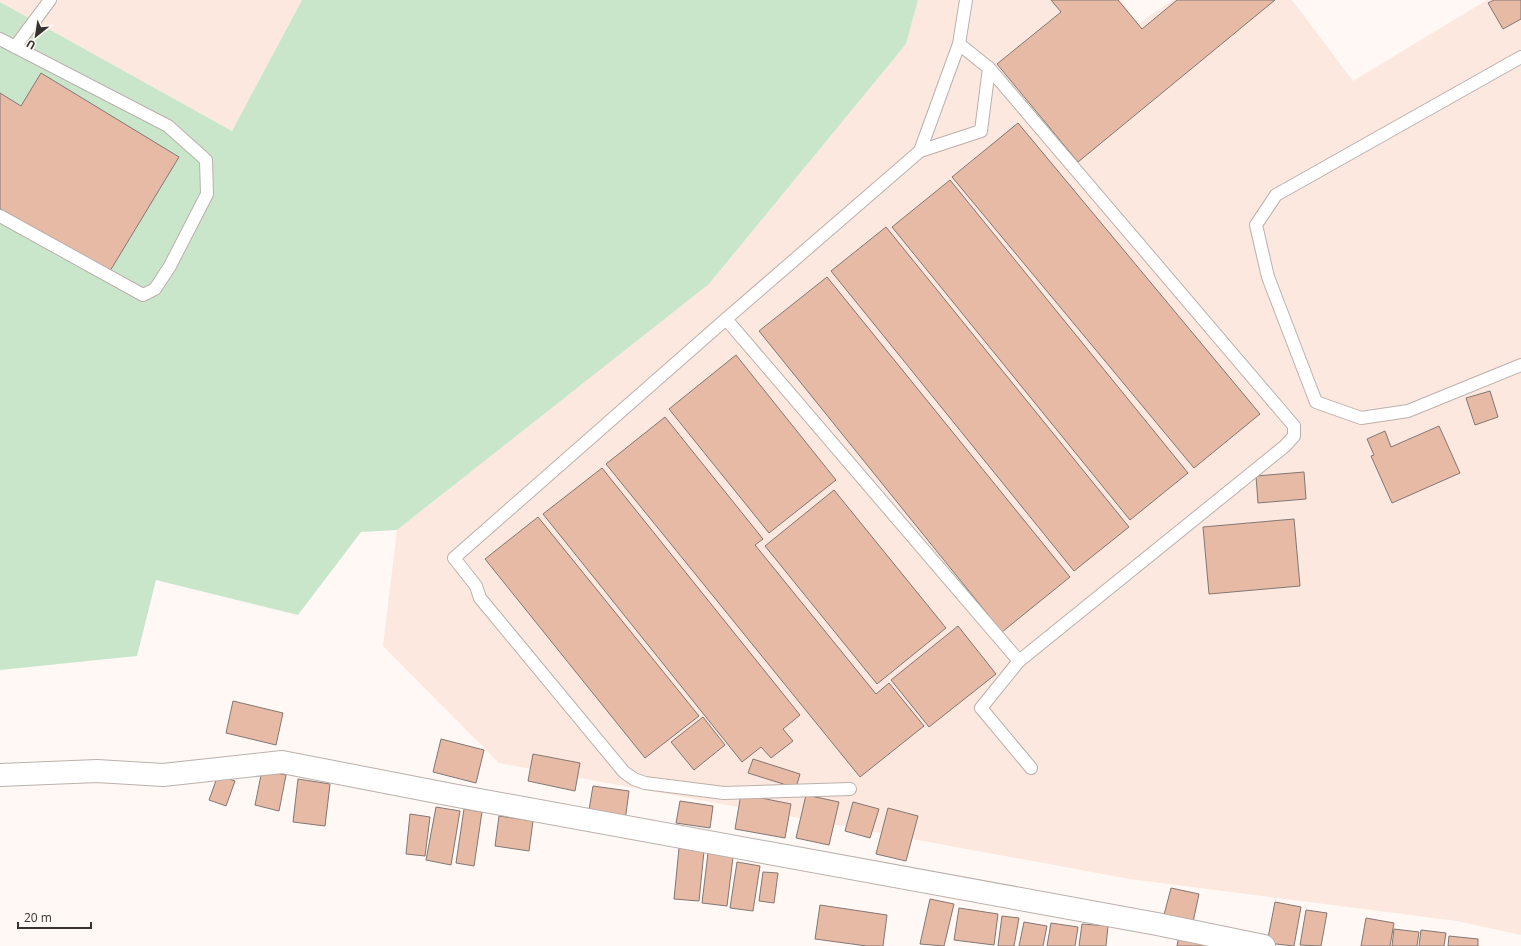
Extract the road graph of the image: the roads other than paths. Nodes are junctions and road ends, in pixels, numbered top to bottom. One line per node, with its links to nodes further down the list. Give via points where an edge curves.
1 (50, 0): 5 (lane)
2 (966, 0): 4 (lane)
3 (0, 39): 5 (lane)
4 (959, 44): 7 (lane); 8 (lane)
5 (15, 47): 9 (lane, via 168,126 206,160 207,194 170,266 155,289 143,295)
6 (1521, 58): 11 (lane, via 1276,195 1256,226 1268,277 1316,402 1361,418 1408,411)
7 (989, 68): 8 (lane, via 981,130); 12 (lane, via 1294,426 1294,436 1285,446)
8 (920, 151): 10 (lane)
9 (0, 216)
10 (726, 319): 12 (lane); 15 (lane, via 454,558 476,586 480,598 624,772 634,779 645,783 724,793)
11 (1521, 365)
12 (1019, 661): 13 (lane, via 981,708)
13 (1030, 768)
14 (0, 774): 16 (street, via 97,771 163,775 282,762)
15 (850, 789)
16 (1264, 946)

